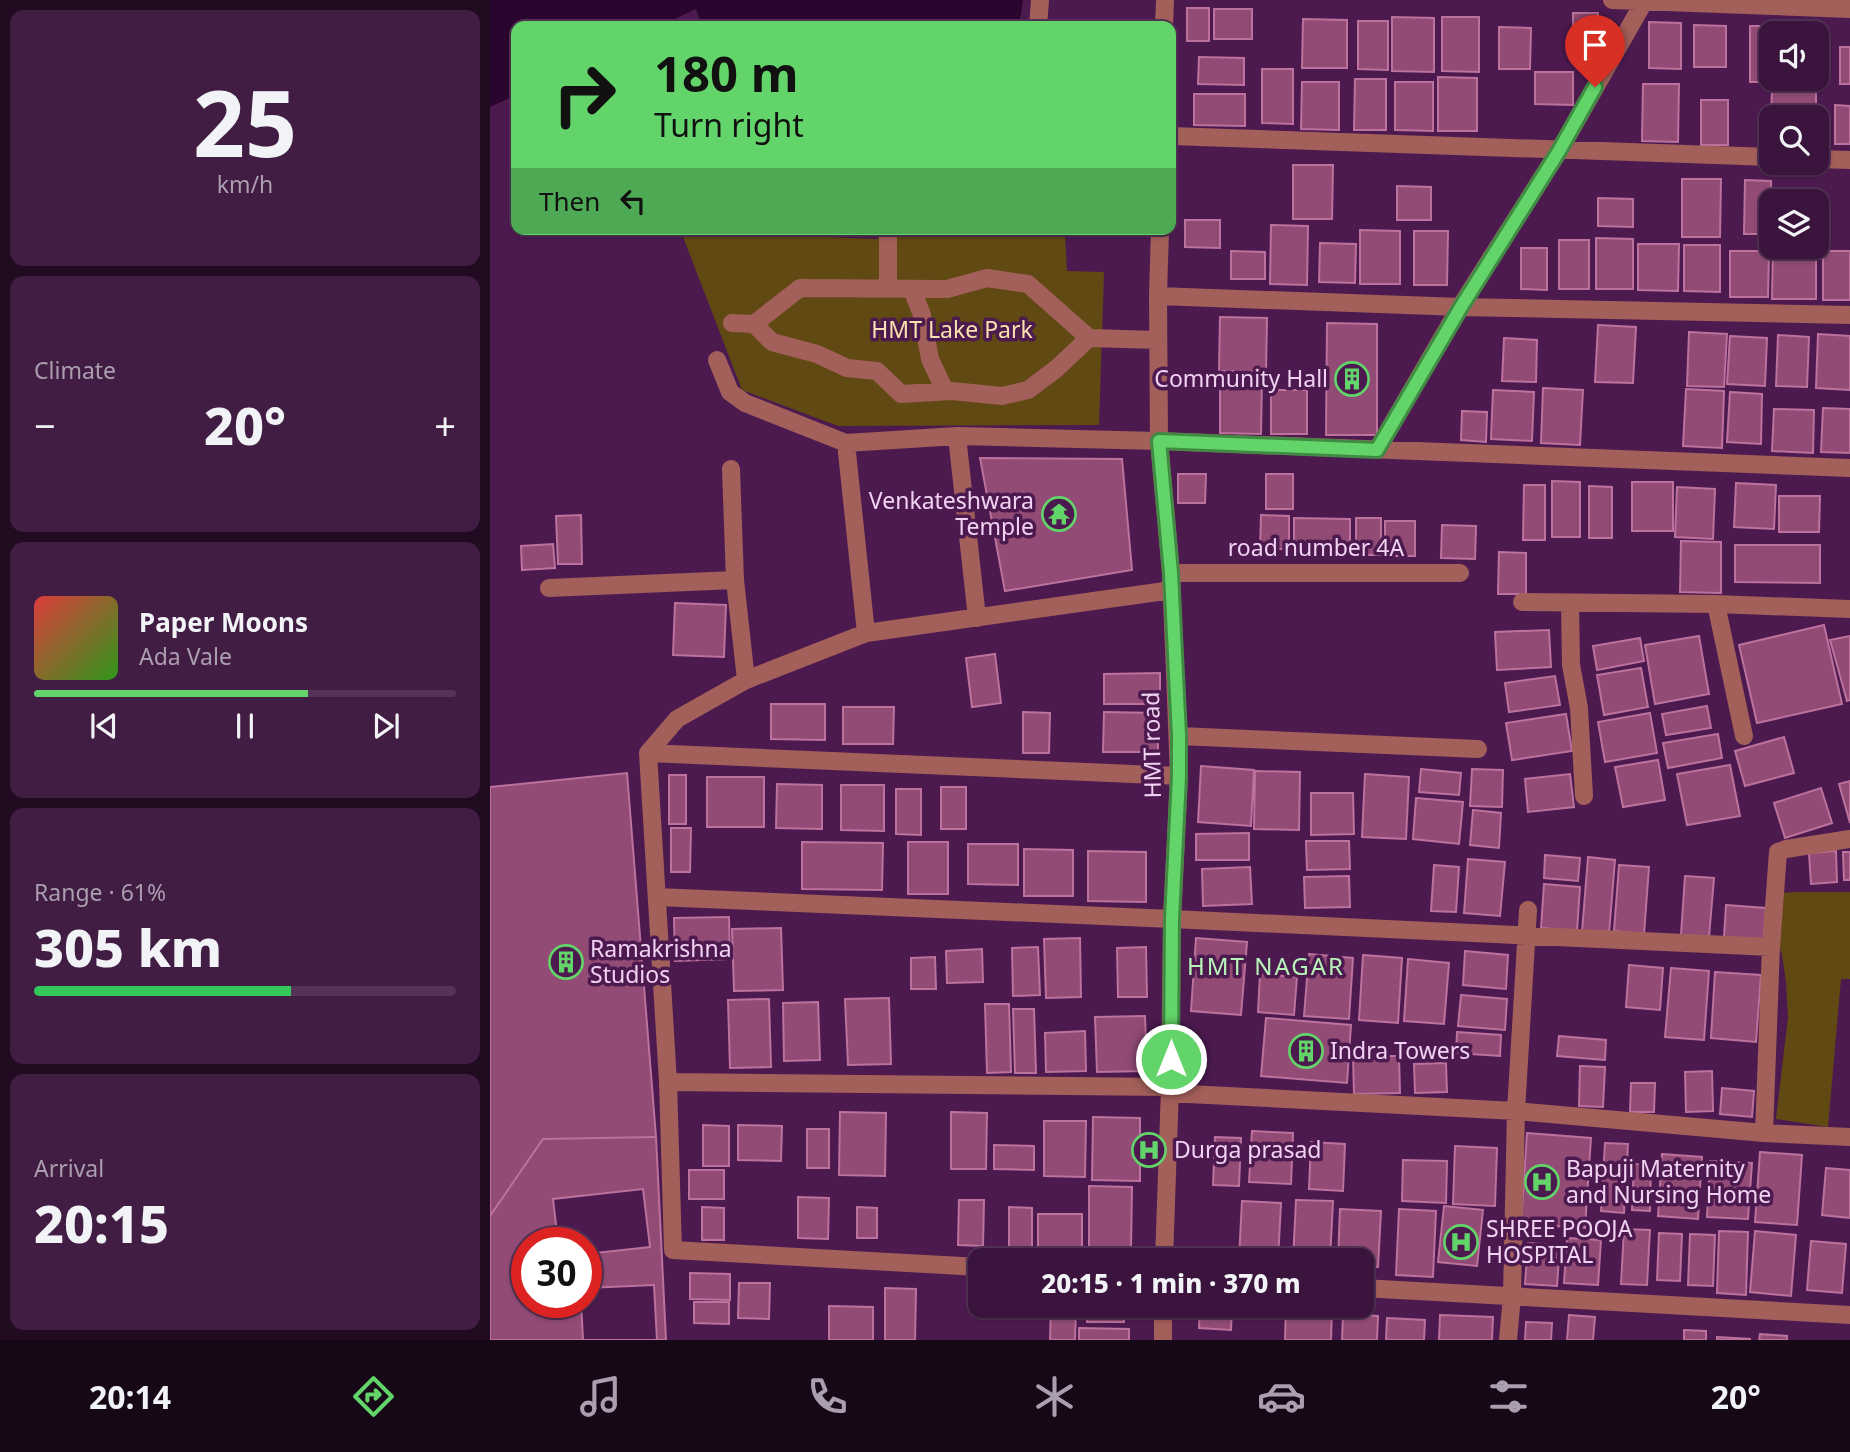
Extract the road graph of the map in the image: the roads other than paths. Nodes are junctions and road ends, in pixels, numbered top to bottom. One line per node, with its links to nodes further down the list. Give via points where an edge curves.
1 (1040, 0): 6 (street)
2 (1165, 0): 7 (street)
3 (1612, 0): 4 (street)
4 (1645, 1): 5 (street); 9 (street)
5 (1850, 9)
6 (1038, 21)
7 (1164, 21)
8 (1176, 136): 9 (street)
9 (1559, 151): 10 (street); 18 (street)
10 (1759, 157)
11 (1829, 159): 12 (street)
12 (1850, 160)
13 (888, 235): 15 (street)
14 (1160, 235): 17 (street, HMT road)
15 (888, 288): 16 (street); 21 (street, via 800,288)
16 (912, 289): 22 (street, via 947,289 987,278 1028,284); 25 (street, via 930,359)
17 (1158, 296): 18 (street); 23 (street, HMT road)
18 (1461, 307): 19 (street); 29 (street)
19 (1850, 315)
20 (732, 323): 21 (street)
21 (754, 324): 25 (street, via 772,342 847,368 877,370 901,394)
22 (1089, 338): 23 (street); 25 (street, via 1028,390 1002,396)
23 (1158, 340): 27 (street, HMT road)
24 (717, 360): 28 (street, via 730,392 745,403)
25 (945, 391)
26 (957, 436): 27 (street); 28 (street); 40 (street)
27 (1159, 441): 29 (street); 34 (street, HMT road)
28 (846, 443): 41 (street)
29 (1377, 450): 30 (street)
30 (1850, 468)
31 (731, 469): 33 (street)
32 (1460, 573): 34 (street, road number 4A)
33 (735, 580): 35 (street); 42 (street)
34 (1171, 581): 40 (street, road number 4A); 43 (street, HMT road)
35 (549, 587)
36 (1522, 602): 37 (street)
37 (1570, 603): 38 (street); 48 (street)
38 (1716, 604): 39 (street); 44 (street)
39 (1850, 609)
40 (977, 618): 41 (street, road number 4A)
41 (866, 633): 42 (street, road number 4A)
42 (746, 680): 46 (street, road number 4A, via 677,719)
43 (1179, 736): 45 (street); 47 (street, HMT road)
44 (1744, 736)
45 (1478, 749)
46 (648, 753): 47 (street); 50 (street)
47 (1179, 776): 52 (street, HMT road)
48 (1584, 796)
49 (1850, 838): 54 (street, via 1778,852)
50 (657, 897): 52 (street); 55 (street)
51 (1528, 910): 53 (street)
52 (1172, 919): 53 (street); 56 (street, HMT road)
53 (1527, 936): 54 (street); 57 (street)
54 (1771, 947): 58 (street)
55 (667, 1082): 56 (street); 61 (street, via 673,1250)
56 (1170, 1090): 57 (street); 60 (street, HMT road)
57 (1517, 1111): 58 (street); 63 (street)
58 (1764, 1133): 59 (street)
59 (1850, 1137)
60 (1164, 1248)
61 (968, 1266)
62 (1374, 1289): 63 (street)
63 (1511, 1296): 64 (street); 67 (street)
64 (1850, 1315)
65 (1163, 1318): 66 (street)
66 (1163, 1340)
67 (1508, 1340)

